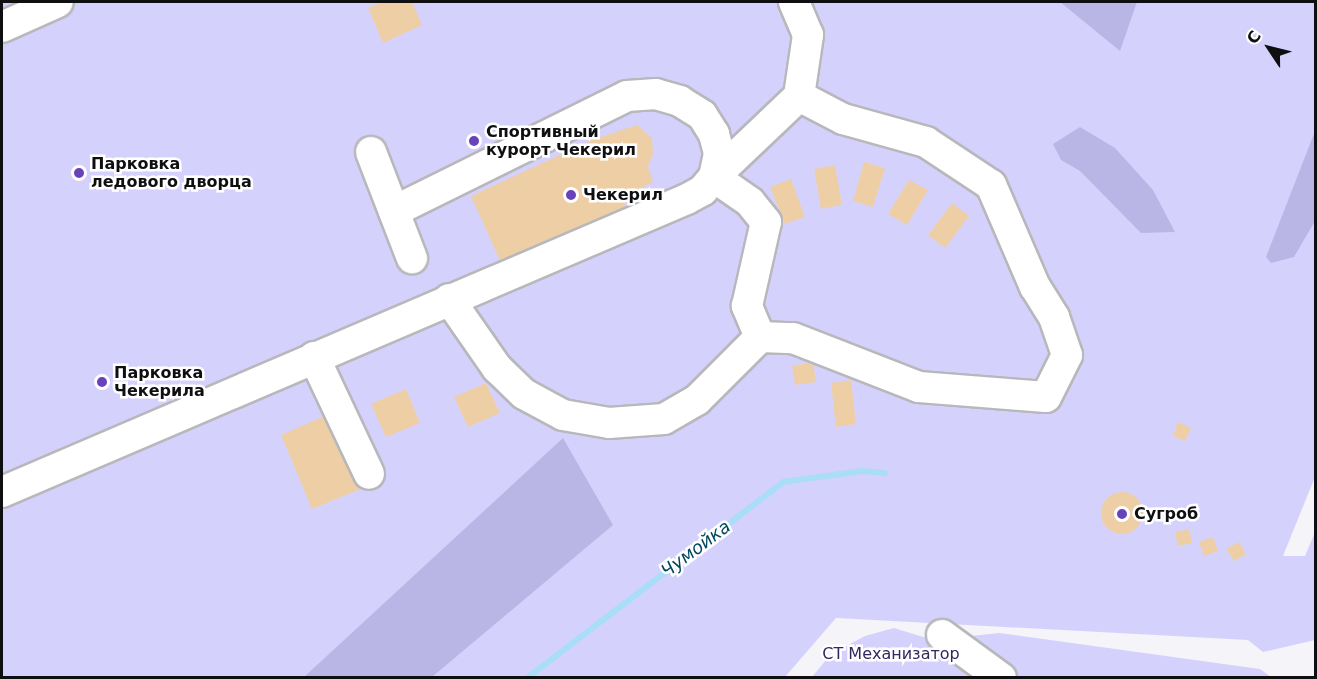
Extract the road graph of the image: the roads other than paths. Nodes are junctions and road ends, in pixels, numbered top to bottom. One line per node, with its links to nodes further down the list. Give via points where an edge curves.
1 (58, 2): 3 (street)
2 (794, 2): 4 (street, via 808,35)
3 (2, 27)
4 (799, 96): 6 (street); 10 (street, via 843,119 926,142 991,185 1035,287 1054,317 1067,355 1046,397 919,387 793,338)
5 (371, 152): 7 (street)
6 (714, 177): 7 (street, via 719,153 714,134 702,115 680,101 656,94 627,96); 9 (street, via 703,190 687,199); 10 (street, via 750,202 766,222 747,306)
7 (394, 211): 8 (street)
8 (412, 258)
9 (449, 298): 10 (street, via 497,368 524,394 562,416 609,423 664,419 697,400); 11 (street)
10 (760, 337)
11 (314, 357): 12 (street); 13 (street)
12 (369, 474)
13 (2, 492)
14 (942, 635): 15 (street)
15 (1001, 678)

